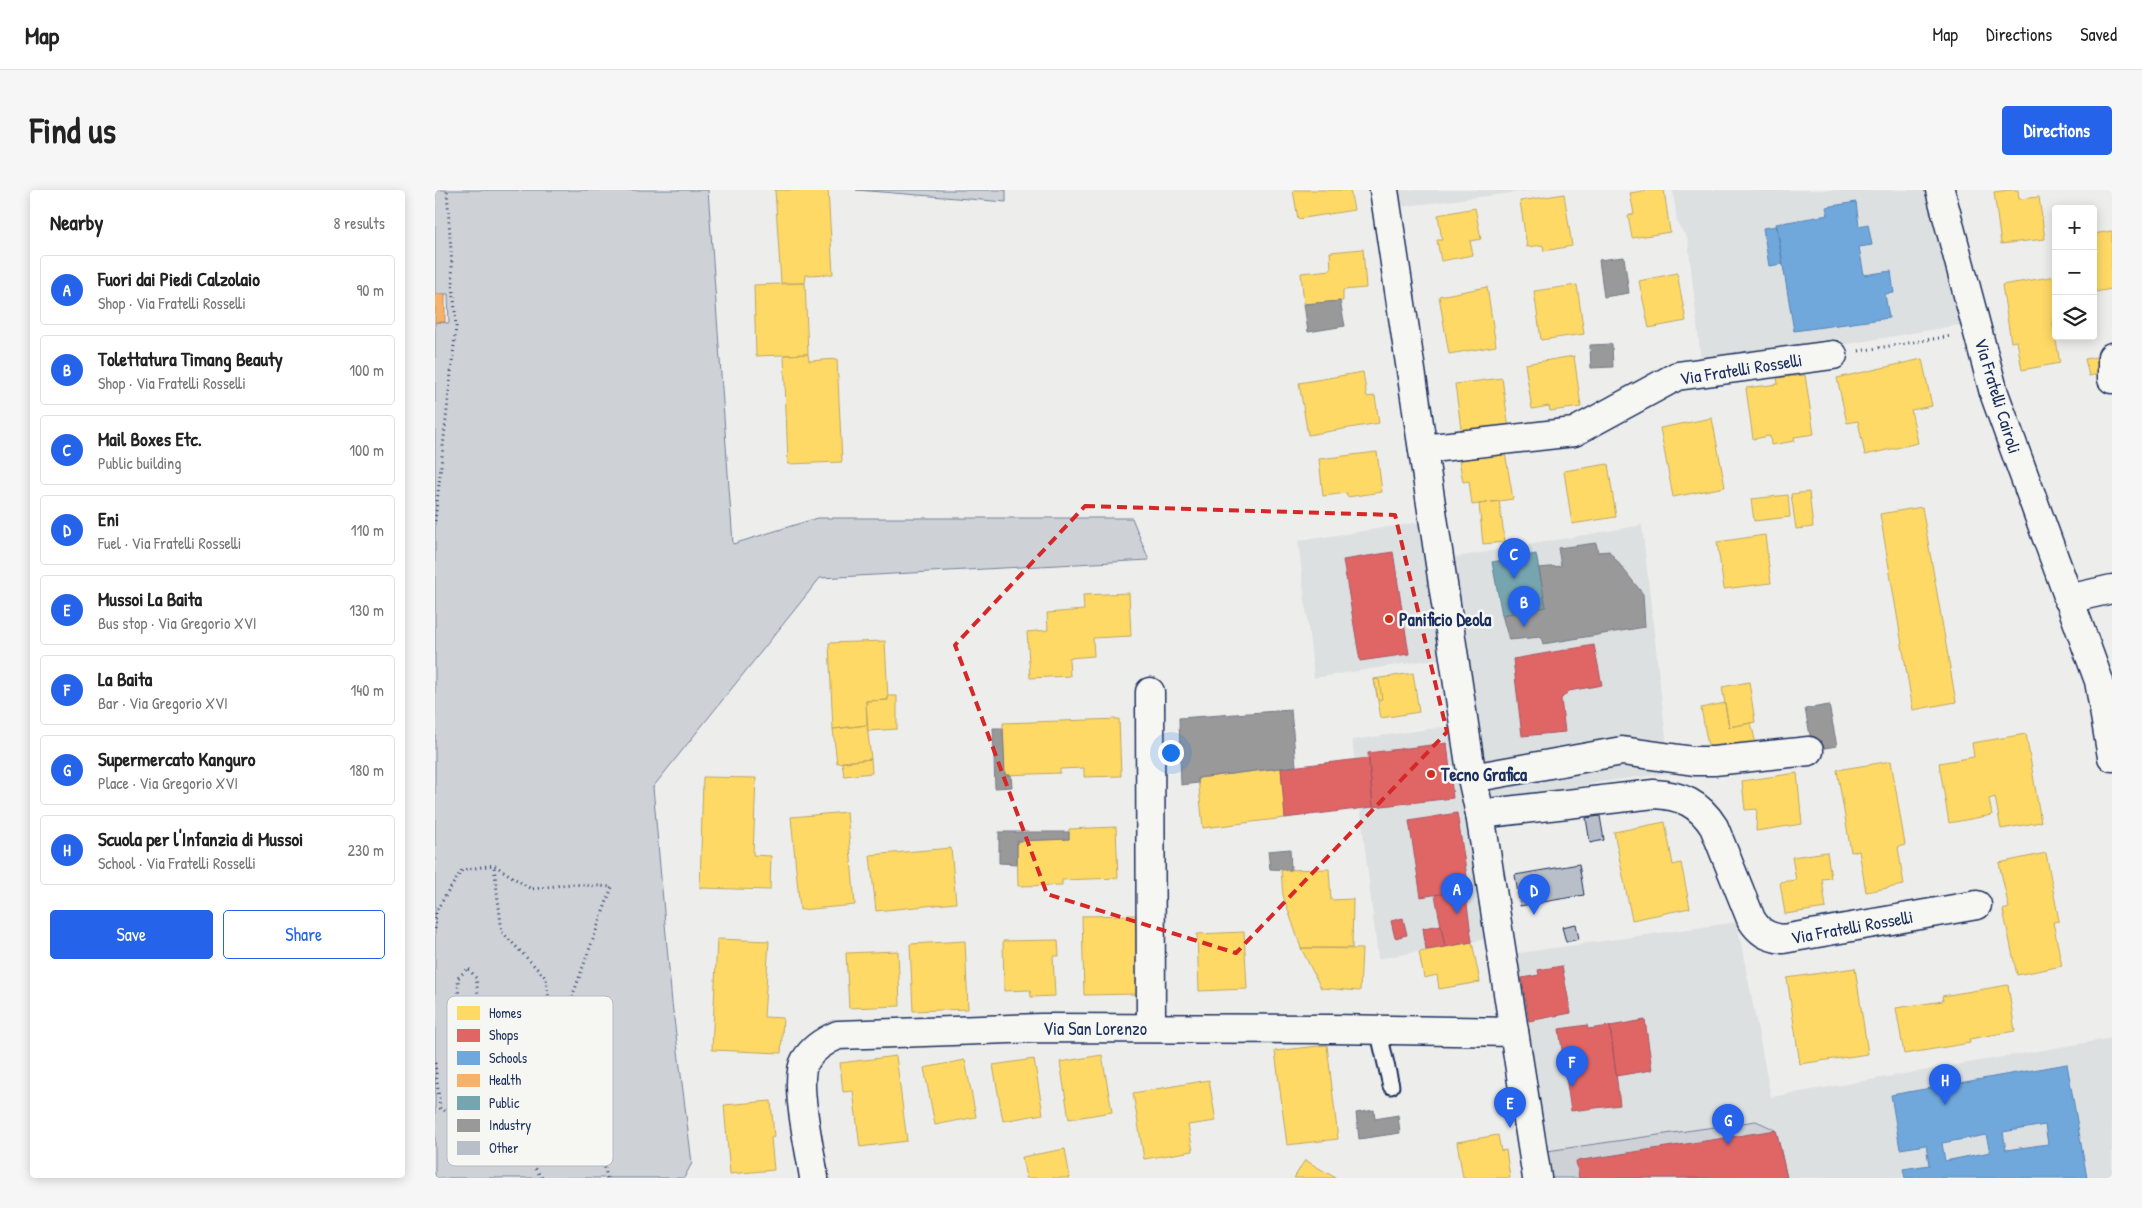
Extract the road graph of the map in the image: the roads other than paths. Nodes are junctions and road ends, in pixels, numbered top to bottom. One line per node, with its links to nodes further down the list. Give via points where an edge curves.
1 (1385, 190): 6 (street)
2 (1939, 190): 8 (street, Via Fratelli Cairoli, via 1994,393)
3 (1833, 355): 6 (street, Via Fratelli Rosselli, via 1677,376 1574,432)
4 (2112, 357): 5 (street)
5 (2112, 379)
6 (1423, 449): 12 (street)
7 (2112, 590): 8 (street)
8 (2068, 598): 11 (street, Via Fratelli Cairoli, via 2099,681)
9 (1150, 692): 15 (street)
10 (1809, 751): 12 (street, via 1694,761 1622,751)
11 (2112, 757)
12 (1472, 778): 13 (street)
13 (1480, 814): 14 (street, Via Fratelli Rosselli, via 1654,794 1684,798 1711,821 1751,919 1763,934 1772,937 1783,939); 17 (street)
14 (1977, 905)
15 (1151, 1028): 16 (street, Via San Lorenzo); 19 (street, Via San Lorenzo, via 838,1034 815,1049 805,1060 801,1074)
16 (1378, 1029): 17 (street, Via San Lorenzo); 18 (lane)
17 (1514, 1032): 20 (street)
18 (1391, 1086)
19 (814, 1178)
20 (1537, 1178)

